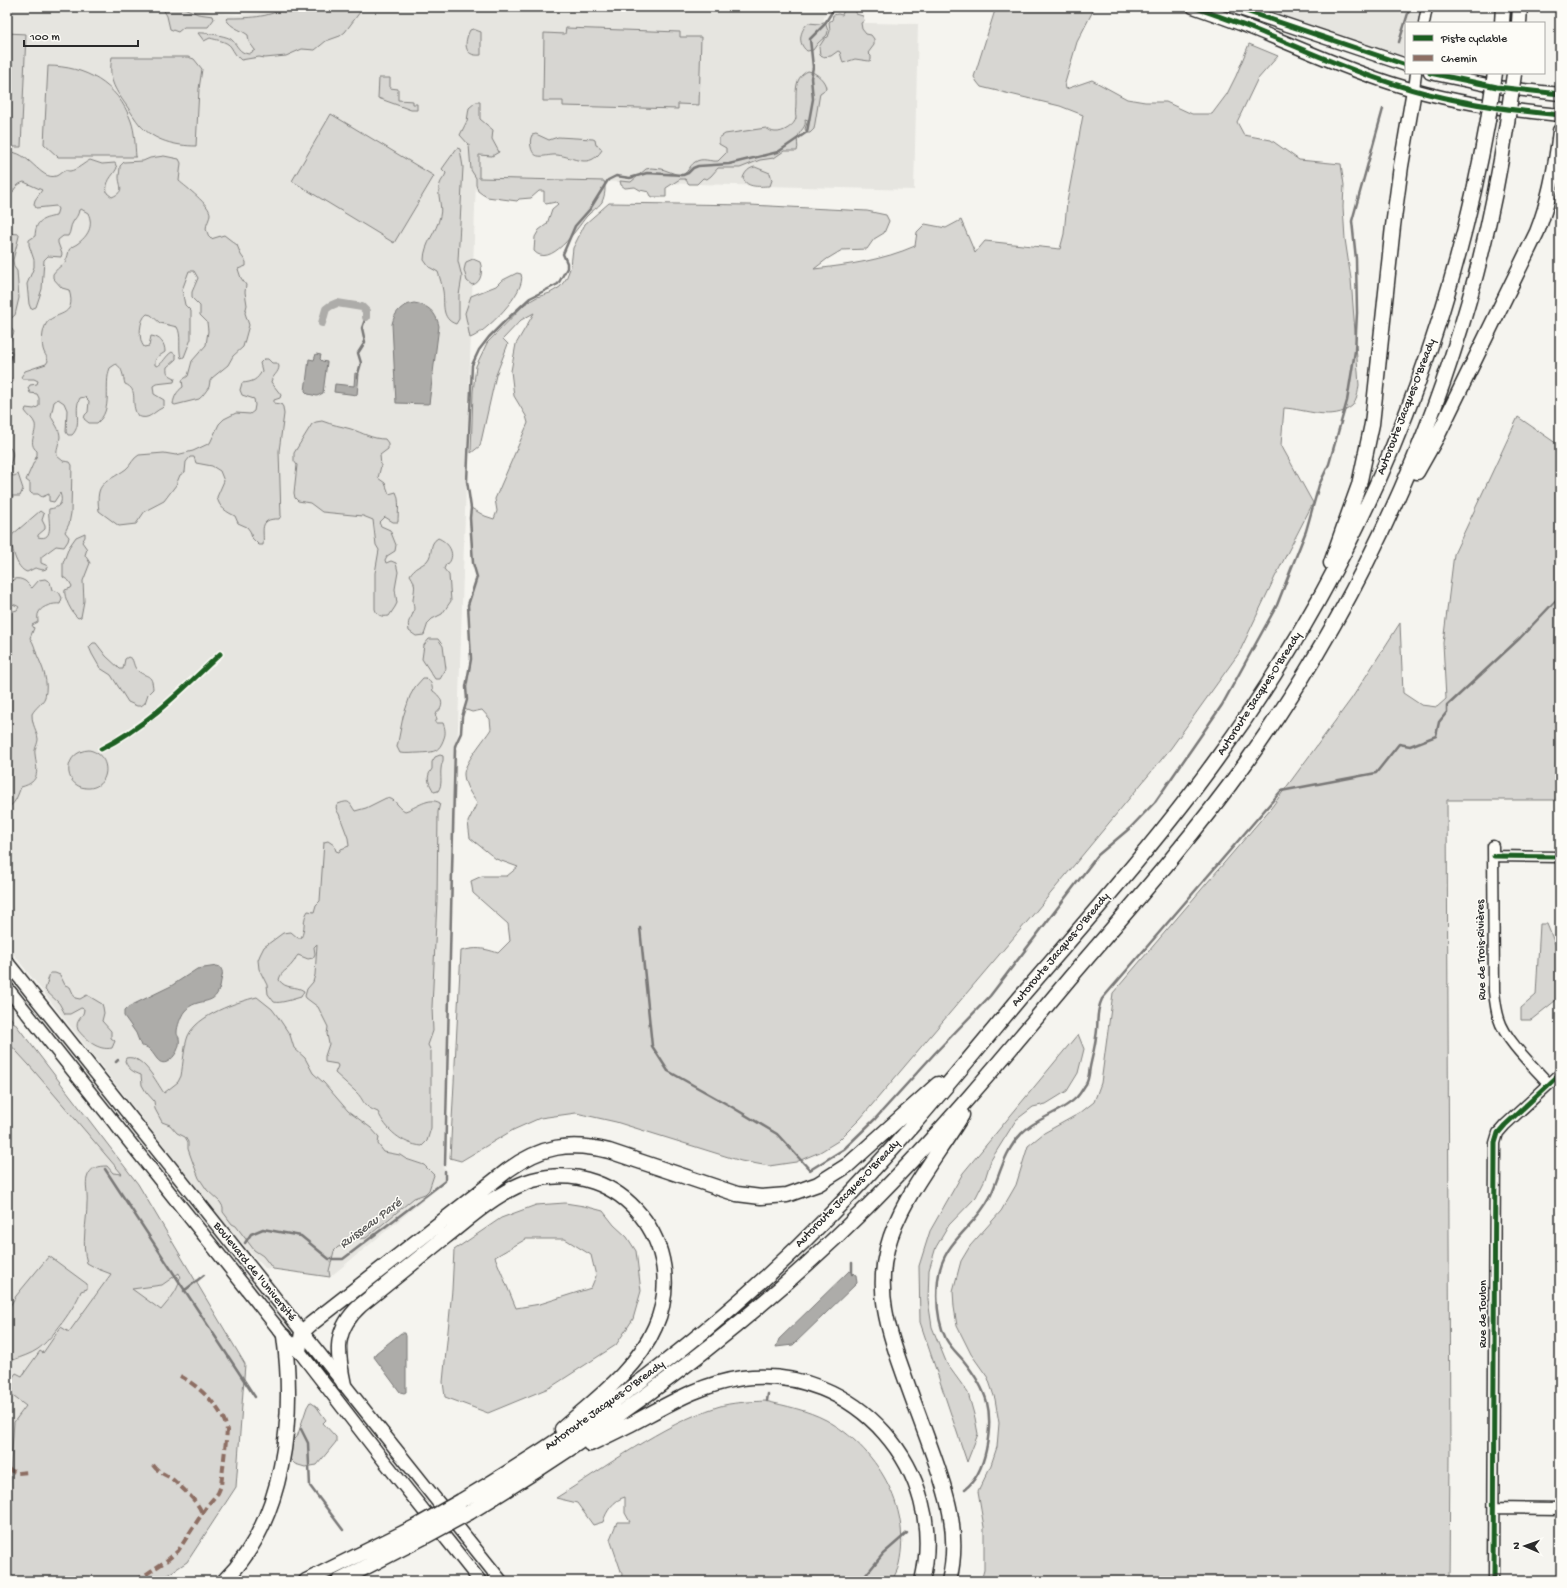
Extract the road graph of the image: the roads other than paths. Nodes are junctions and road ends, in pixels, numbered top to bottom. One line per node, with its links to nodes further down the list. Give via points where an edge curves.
1 (1193, 7): 14 (main road, via 1353,70)
2 (1234, 7): 9 (main road)
3 (1427, 7): 6 (street)
4 (1503, 7): 7 (highway)
5 (1520, 7): 8 (highway)
6 (1424, 22)
7 (1502, 22)
8 (1519, 22)
9 (1405, 65)
10 (1416, 74): 14 (street)
11 (1435, 74): 15 (main road, via 1497,87)
12 (1495, 74): 19 (highway, Autoroute Jacques-O'Bready, bridge, via 1472,202 1459,255 1422,374 1372,496)
13 (1514, 74): 18 (highway, Autoroute Jacques-O'Bready, bridge, via 1500,168 1458,336 1422,440)
14 (1414, 90): 16 (main road, via 1481,105); 19 (highway, via 1393,226 1368,450)
15 (1560, 94)
16 (1560, 115)
17 (1560, 131): 18 (highway, via 1552,186 1537,232 1439,433)
18 (1384, 527): 25 (highway, Autoroute Jacques-O'Bready, via 1355,587 1320,649 1240,770 1185,842)
19 (1315, 608): 23 (highway, Autoroute Jacques-O'Bready, via 1264,692 1209,770 1150,844)
20 (1560, 857): 26 (street, Rue de Trois-Rivières, via 1494,851 1494,991 1499,1020 1508,1037)
21 (7, 962): 27 (main road, Boulevard de l'Université)
22 (7, 988): 28 (main road, Boulevard de l'Université)
23 (979, 1046): 27 (highway, via 848,1165 818,1184 787,1195 761,1197 737,1194 588,1146 563,1146 536,1153 503,1173); 31 (highway, Autoroute Jacques-O'Bready, via 868,1175 769,1275 649,1376)
24 (1560, 1074): 26 (street, Rue de Toulon)
25 (982, 1082): 32 (highway, Autoroute Jacques-O'Bready, via 889,1184 784,1285 658,1387); 43 (highway, via 903,1209 890,1240 883,1275 883,1301 889,1332 942,1480 951,1513 954,1548)
26 (1549, 1084): 34 (street, Rue de Toulon, via 1505,1124 1498,1133 1495,1143)
27 (302, 1332): 29 (highway); 30 (main road, Boulevard de l'Université)
28 (284, 1336): 29 (main road, Boulevard de l'Université); 37 (highway, via 288,1377 287,1414 275,1490 258,1536)
29 (299, 1351): 40 (main road, Boulevard de l'Université)
30 (344, 1385): 31 (highway, via 338,1342 352,1314 488,1204 518,1186 546,1178 577,1178 605,1187 634,1208 646,1221 655,1237 662,1254 665,1273 662,1310 650,1337 630,1365); 41 (main road, Boulevard de l'Université)
31 (526, 1461): 33 (highway, Autoroute Jacques-O'Bready)
32 (538, 1470): 33 (highway, Autoroute Jacques-O'Bready); 42 (highway, via 673,1401 709,1386 729,1380 756,1377 783,1378 809,1384 836,1395 865,1414 885,1432 905,1461 920,1494 925,1518 927,1551)
33 (466, 1506): 36 (highway, Autoroute Jacques-O'Bready, bridge)
34 (1494, 1508): 35 (street); 44 (street, Rue de Toulon)
35 (1560, 1509)
36 (419, 1532): 38 (highway, Autoroute Jacques-O'Bready); 39 (highway, Autoroute Jacques-O'Bready)
37 (224, 1581)
38 (306, 1581)
39 (338, 1581)
40 (480, 1581)
41 (501, 1581)
42 (922, 1581)
43 (949, 1581)
44 (1493, 1581)

